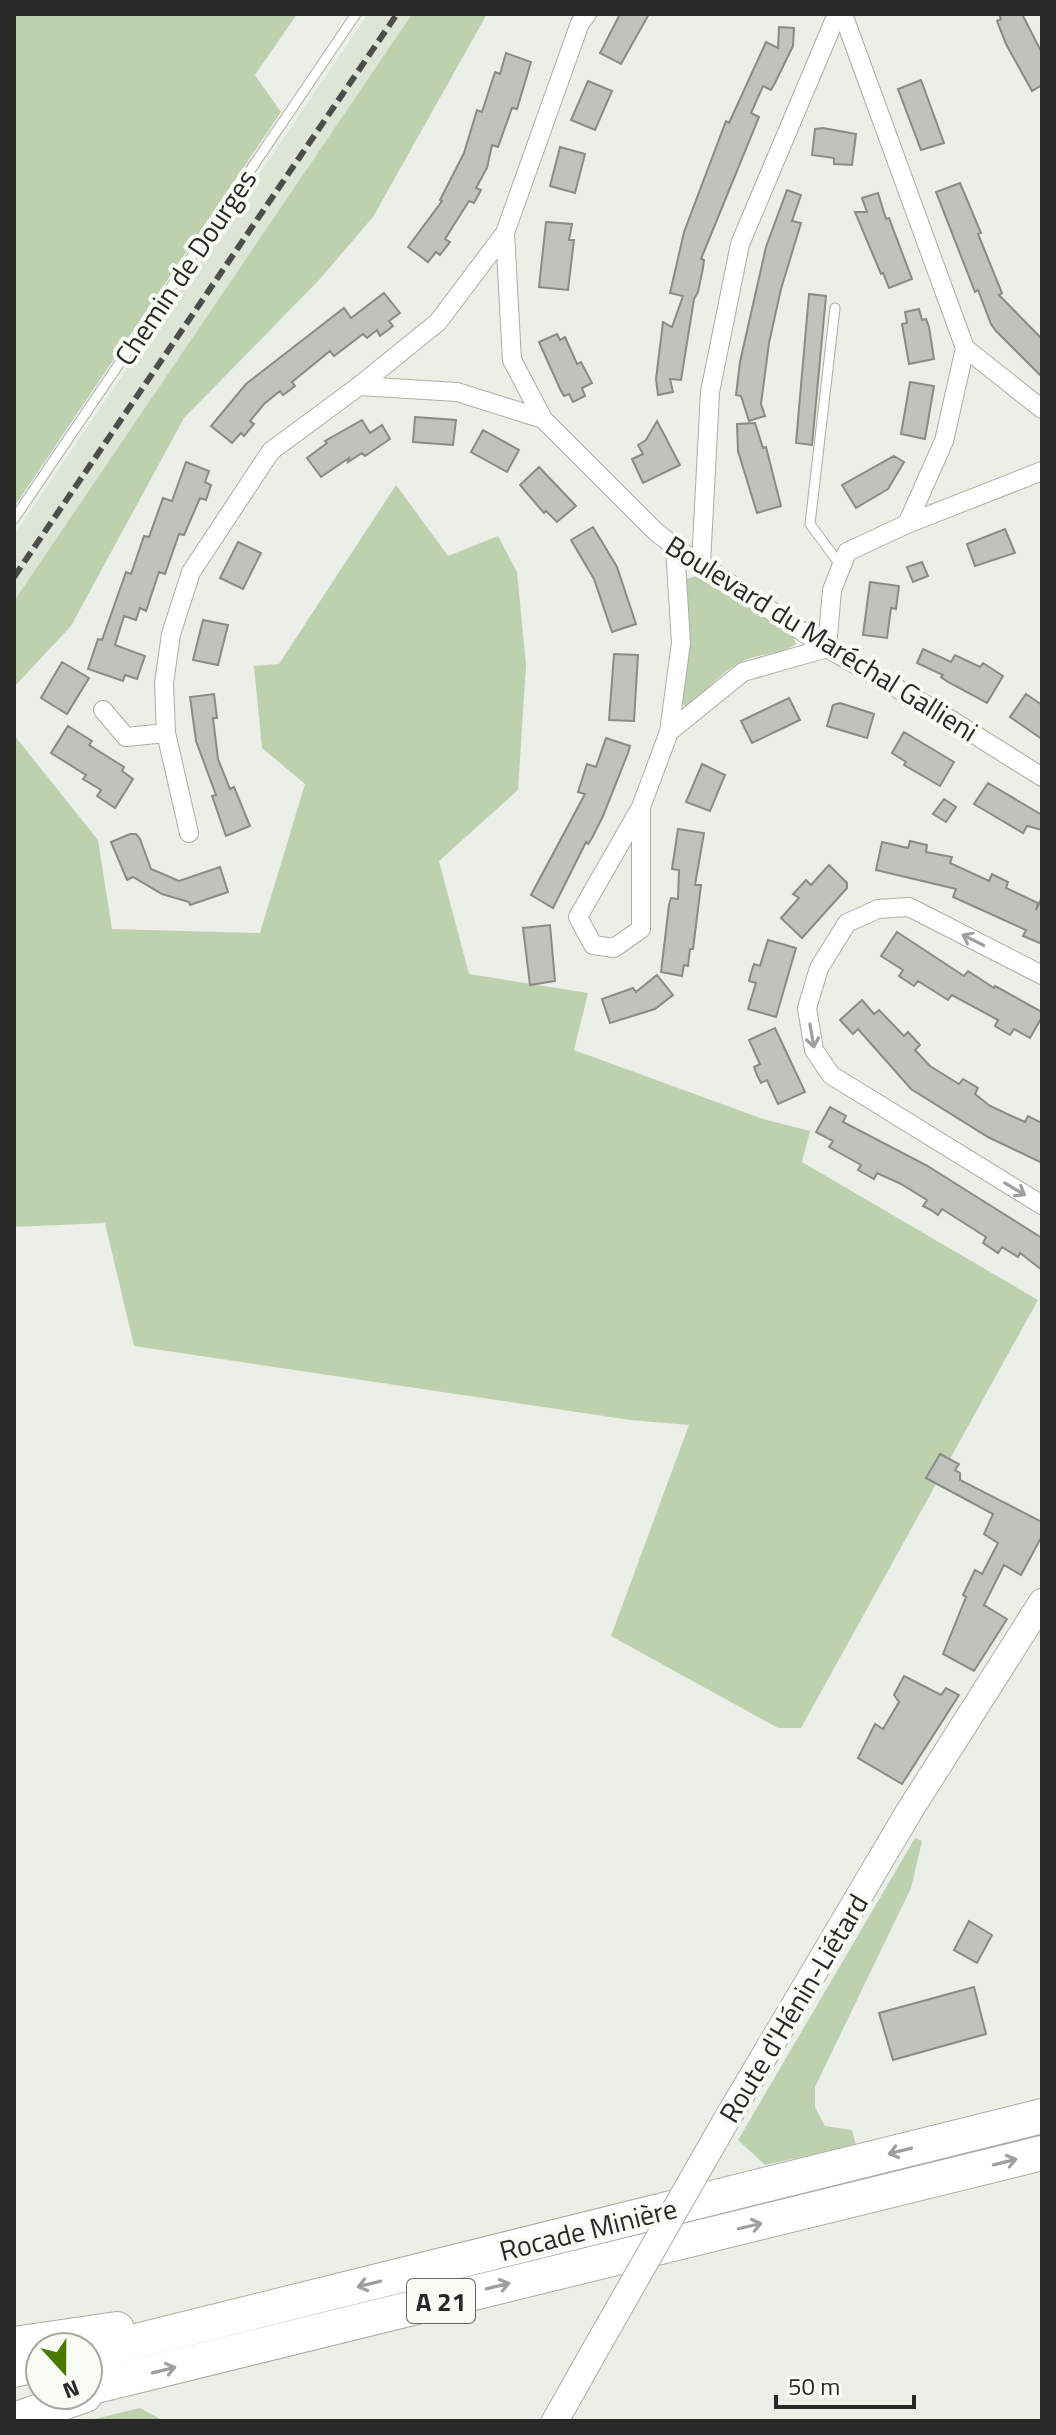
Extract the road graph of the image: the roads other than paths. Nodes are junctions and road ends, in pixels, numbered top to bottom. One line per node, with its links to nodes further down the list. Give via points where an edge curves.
1 (356, 14): 12 (lane, Chemin de Dourges)
2 (587, 14): 5 (street)
3 (837, 14): 15 (street, via 740,244 710,392)
4 (843, 14): 7 (street)
5 (505, 233): 8 (street, via 438,322); 10 (street, via 512,360)
6 (835, 308): 16 (lane, via 810,524)
7 (965, 348): 9 (street); 13 (street, via 944,441)
8 (359, 386): 10 (street, via 457,392); 20 (street, via 271,451 191,572 171,634 164,683)
9 (1042, 409)
10 (543, 419): 14 (street, Boulevard du Maréchal Gallieni)
11 (1042, 471): 13 (street)
12 (14, 519)
13 (907, 524): 16 (street, via 847,552)
14 (675, 547): 15 (street, Boulevard du Maréchal Gallieni); 19 (street, via 681,643)
15 (701, 564): 17 (street, Boulevard du Maréchal Gallieni)
16 (841, 566): 17 (street, via 832,590)
17 (827, 648): 19 (street, via 743,672); 21 (street, Boulevard du Maréchal Gallieni)
18 (103, 710): 20 (street, via 126,737)
19 (669, 732): 22 (street)
20 (166, 733): 23 (street)
21 (1042, 777)
22 (641, 807): 22 (street, via 578,917 593,945 614,948 641,929)
23 (189, 833)
24 (1042, 975): 25 (street, one-way to 25, via 909,907 878,909 847,923 819,968 807,1008 814,1050 831,1075)
25 (1042, 1205)
26 (1042, 1602): 35 (main road, Route d'Hénin-Liétard, bridge, via 910,1810)
27 (1042, 2116): 29 (highway, Rocade Minière / A 21, one-way to 29)
28 (1042, 2153): 32 (highway, Rocade Minière / A 21, one-way to 28)
29 (244, 2316): 30 (highway, via 197,2312); 31 (highway, Rocade Minière / A 21)
30 (14, 2344)
31 (104, 2349)
32 (104, 2388)
33 (38, 2411): 34 (highway, Rocade Minière)
34 (14, 2420)
35 (555, 2421)

